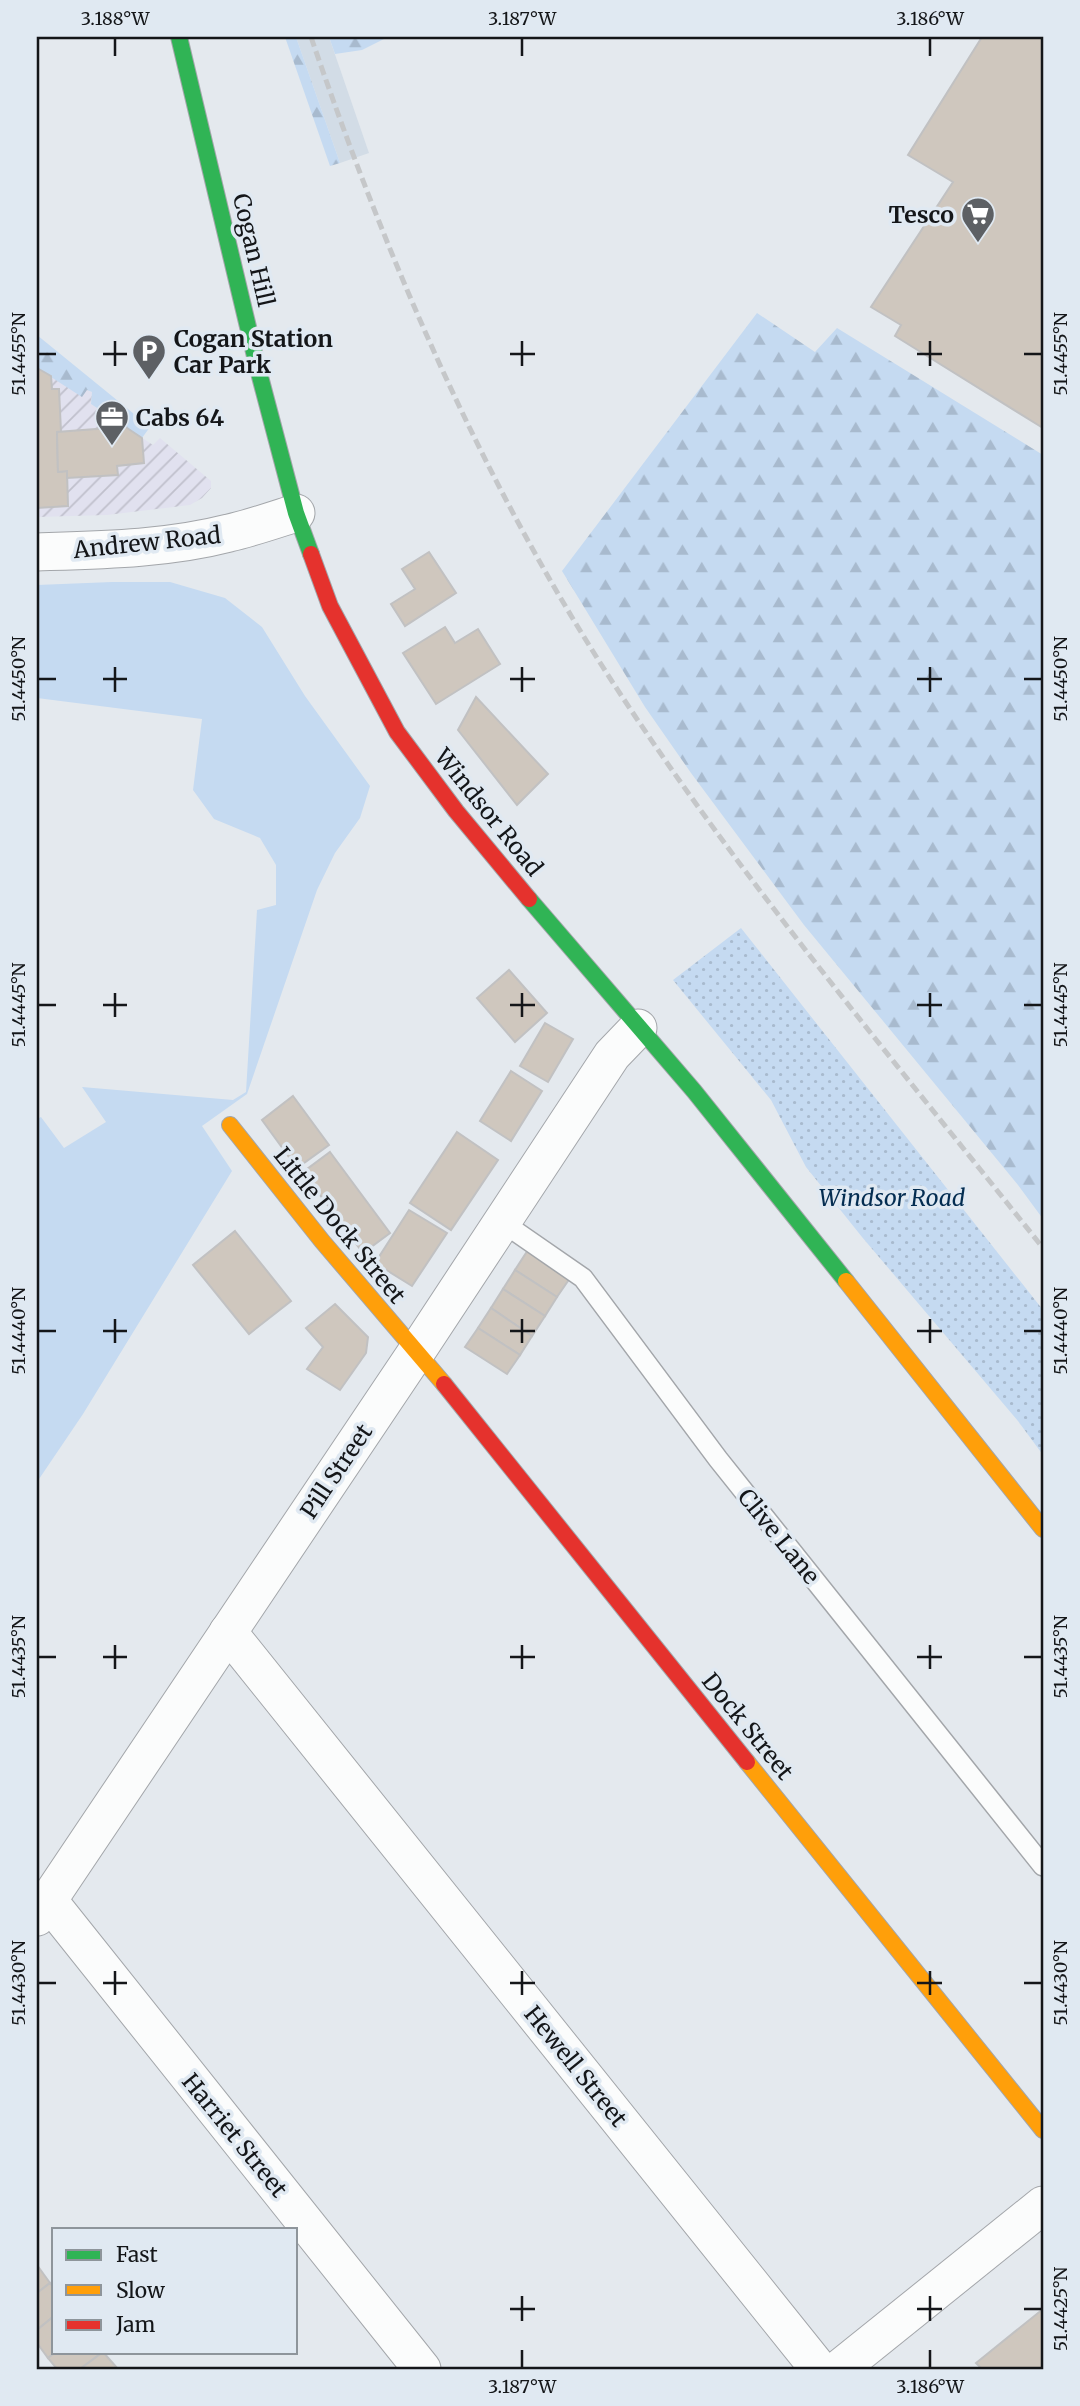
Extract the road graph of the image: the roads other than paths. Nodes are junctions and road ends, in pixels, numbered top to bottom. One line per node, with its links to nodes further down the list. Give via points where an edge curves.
1 (179, 37): 2 (main road, Cogan Hill)
2 (296, 513): 3 (street, Andrew Road, via 193,541); 4 (main road, Windsor Road, via 330,606 397,732)
3 (37, 552)
4 (638, 1028): 6 (street, Pill Street, via 612,1055); 8 (main road, Windsor Road, via 703,1102)
5 (230, 1125): 7 (main road, Little Dock Street, via 321,1241)
6 (502, 1222): 7 (street, Pill Street); 10 (lane, Clive Lane, via 583,1278 735,1481)
7 (417, 1351): 9 (street, Pill Street); 12 (main road, Dock Street)
8 (1043, 1529)
9 (228, 1632): 11 (street, Pill Street); 15 (street, Hewell Street)
10 (1043, 1866)
11 (43, 1908): 14 (street, Harriet Street)
12 (1043, 2130)
13 (1043, 2205): 16 (street)
14 (422, 2369)
15 (819, 2369)
16 (839, 2369)

